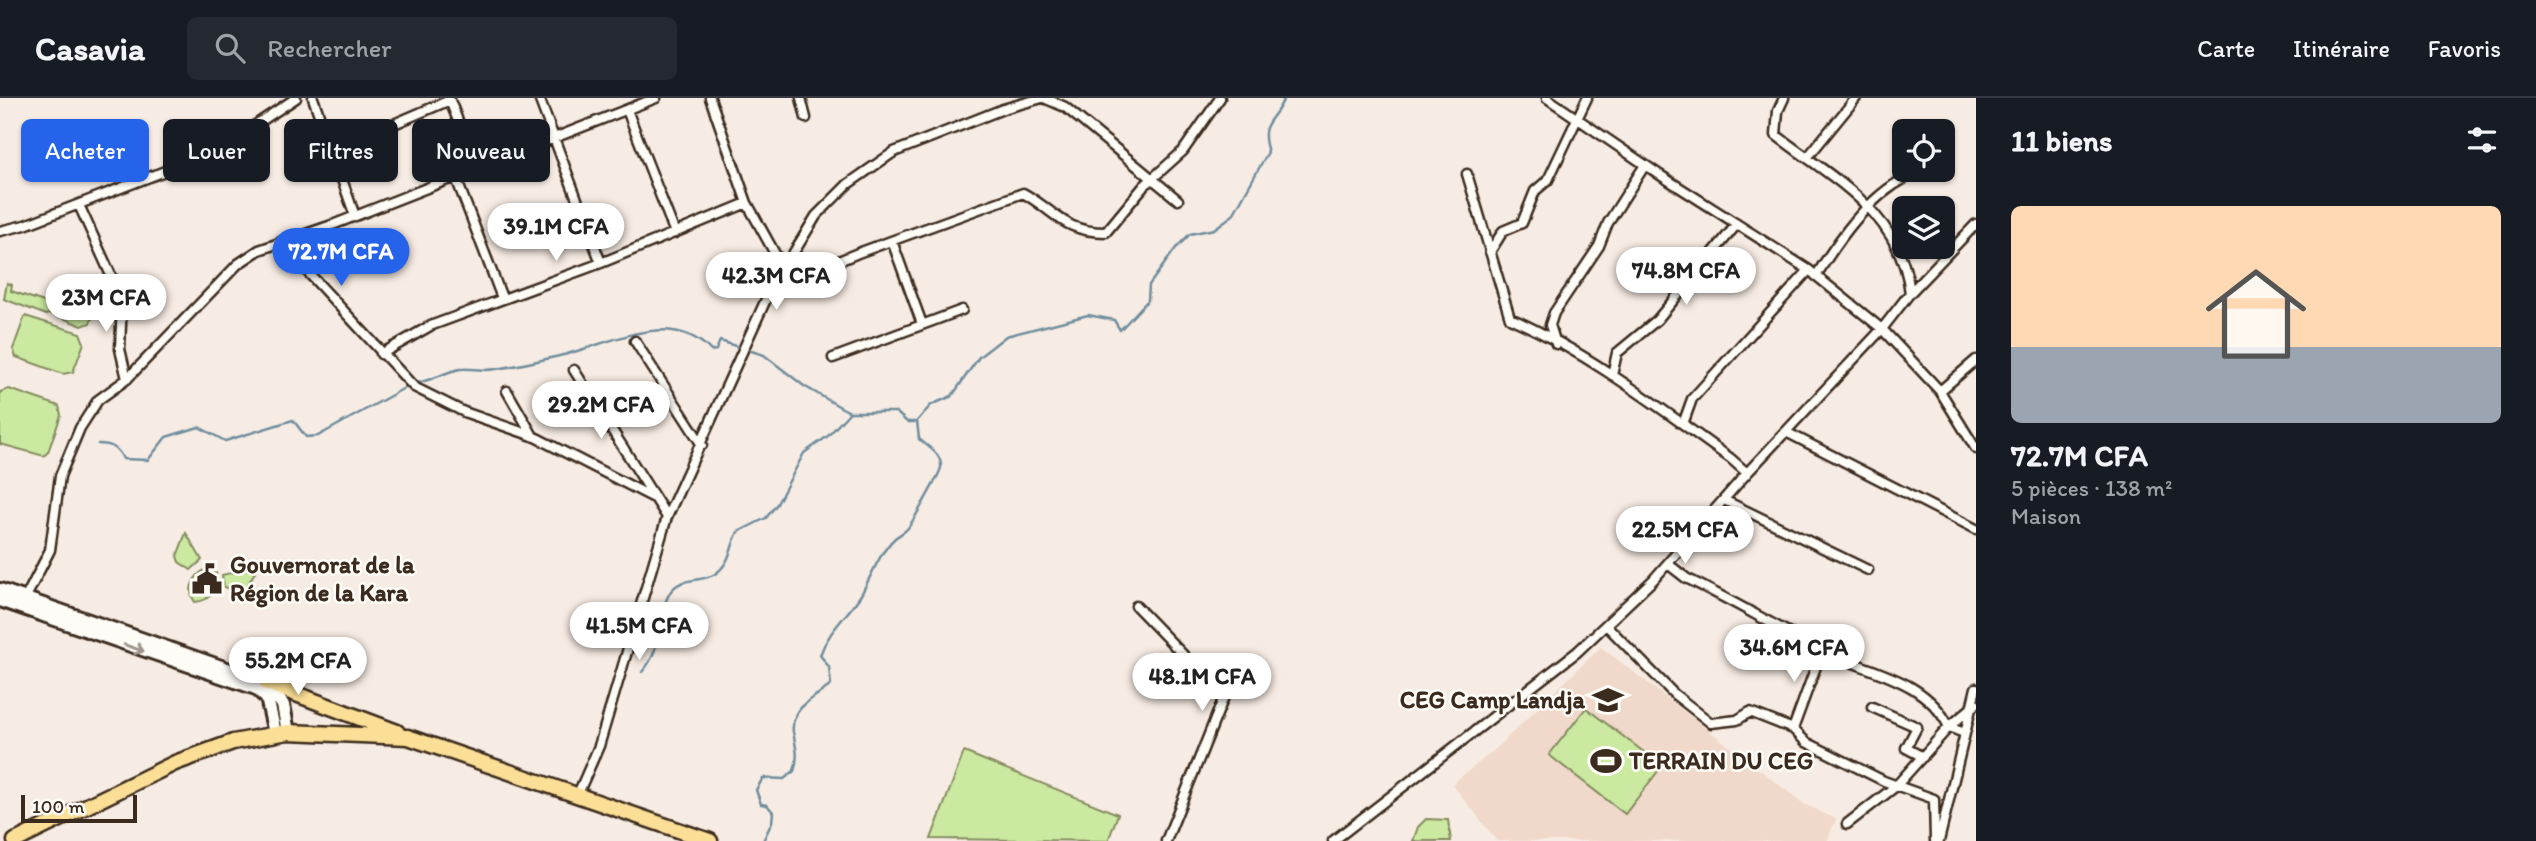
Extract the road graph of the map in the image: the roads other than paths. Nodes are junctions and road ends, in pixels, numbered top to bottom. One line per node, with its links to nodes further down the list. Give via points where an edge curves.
1 (296, 98): 32 (street, via 222,147)
2 (313, 98): 16 (street)
3 (540, 98): 20 (street)
4 (656, 98): 14 (street)
5 (710, 98): 31 (street)
6 (801, 98): 15 (street)
7 (1043, 98): 25 (street, via 1065,107); 43 (street, via 967,123 876,163 816,216)
8 (1220, 98): 25 (street, via 1183,150)
9 (1547, 98): 18 (street)
10 (1587, 98): 18 (street)
11 (1784, 98): 22 (street, via 1776,135)
12 (1856, 98): 22 (street)
13 (449, 99): 17 (street); 19 (street)
14 (627, 110): 20 (street); 38 (street)
15 (806, 118)
16 (321, 119)
17 (457, 119)
18 (1577, 119): 23 (street); 41 (street, via 1522,223 1503,232)
19 (398, 121)
20 (554, 139): 21 (street); 42 (street)
21 (550, 141)
22 (1807, 158): 33 (street)
23 (1645, 165): 35 (street); 53 (street, via 1554,313 1550,325)
24 (1467, 174): 41 (street)
25 (1151, 178): 30 (street); 39 (street, via 1106,232 1083,232 1023,193)
26 (344, 182): 34 (street)
27 (445, 182): 34 (street)
28 (458, 182): 48 (street)
29 (1899, 182): 33 (street)
30 (1178, 201)
31 (747, 203): 38 (street); 43 (street)
32 (79, 205): 37 (street); 45 (street)
33 (1870, 206): 44 (street); 46 (street, via 1894,242 1909,275)
34 (355, 216): 40 (street)
35 (1737, 224): 44 (street); 58 (street, via 1657,320 1617,353)
36 (1975, 226): 46 (street)
37 (0, 231)
38 (675, 233): 42 (street)
39 (892, 241): 43 (street, via 790,281); 50 (street)
40 (280, 242): 54 (street); 59 (street, via 238,264)
41 (1490, 252): 53 (street, via 1510,318)
42 (601, 262): 48 (street)
43 (782, 268): 65 (street)
44 (1813, 273): 51 (street); 62 (street, via 1692,399)
45 (114, 282): 47 (street); 59 (street, via 121,299 120,349)
46 (1910, 293): 51 (street)
47 (106, 296)
48 (502, 298): 54 (street, via 430,326)
49 (962, 310): 50 (street)
50 (922, 324): 55 (street)
51 (1882, 328): 61 (street); 63 (street)
52 (635, 341): 65 (street)
53 (1556, 344): 58 (street)
54 (381, 354): 64 (street, via 410,385 464,412)
55 (833, 358)
56 (1976, 360): 61 (street)
57 (574, 370): 68 (street)
58 (1612, 375): 62 (street)
59 (127, 379): 75 (street, via 98,400 80,428 60,476 50,550)
60 (507, 391): 64 (street)
61 (1940, 391): 66 (street)
62 (1683, 424): 67 (street)
63 (1786, 432): 67 (street); 71 (street)
64 (533, 436): 68 (street)
65 (702, 444): 70 (street)
66 (1976, 449)
67 (1747, 473): 69 (street)
68 (653, 497): 70 (street)
69 (1726, 501): 72 (street); 73 (street)
70 (667, 517): 93 (street, via 599,746)
71 (1976, 529)
72 (1668, 564): 78 (street); 79 (street)
73 (1868, 570)
74 (0, 590): 75 (main road)
75 (25, 599): 80 (main road)
76 (0, 600): 80 (main road, one-way to 80)
77 (1136, 606): 97 (street, via 1224,697)
78 (1606, 625): 87 (street, via 1674,694 1711,723 1737,720 1750,712); 98 (street)
79 (1822, 650): 86 (street, via 1901,681 1940,709); 87 (street)
80 (164, 652): 81 (main road); 88 (main road, via 262,692)
81 (267, 682): 88 (main road, via 283,705); 90 (highway)
82 (1976, 688): 85 (street)
83 (1976, 704): 85 (street)
84 (1872, 707): 91 (street, via 1917,727 1906,748)
85 (1969, 713): 86 (street); 89 (street)
86 (1949, 727): 89 (street); 91 (street)
87 (1793, 729): 92 (street, via 1806,742)
88 (281, 733): 90 (highway); 95 (highway, via 233,742 174,763)
89 (1965, 733): 99 (street)
90 (408, 737): 93 (highway)
91 (1923, 757): 92 (street)
92 (1896, 786): 94 (street); 99 (street, via 1934,799)
93 (577, 796): 96 (highway)
94 (1847, 824)
95 (15, 841)
96 (710, 841)
97 (1166, 841)
98 (1332, 841)
99 (1937, 841)

